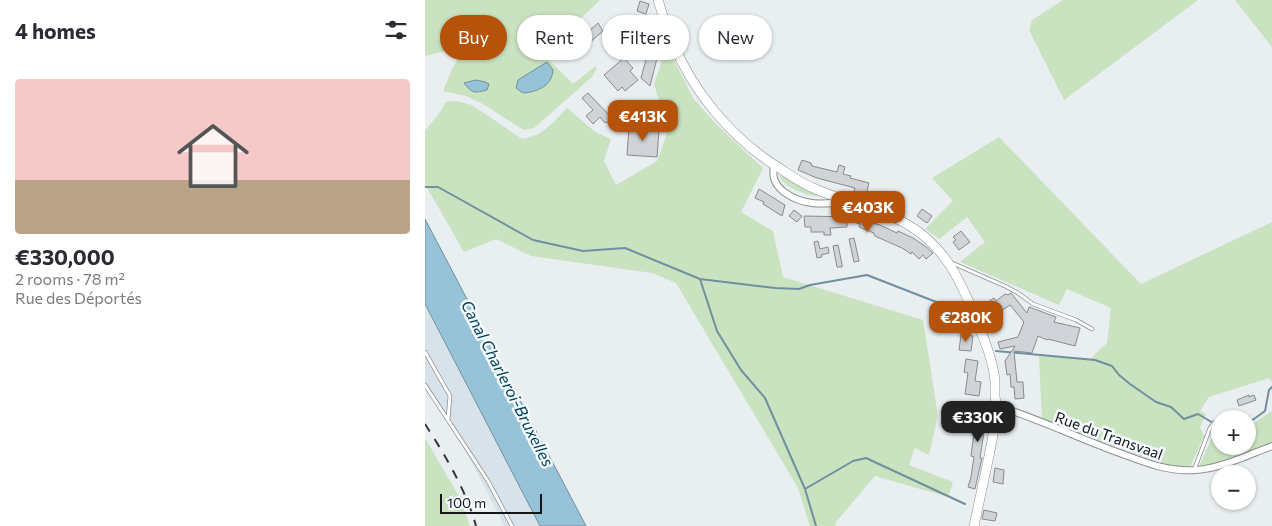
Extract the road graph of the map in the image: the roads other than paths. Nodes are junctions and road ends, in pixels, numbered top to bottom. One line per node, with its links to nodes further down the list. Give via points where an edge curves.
1 (659, 0): 2 (street, via 672,42 695,86 732,131)
2 (774, 164): 3 (street, via 791,177); 3 (street, via 774,180 792,198 810,204)
3 (847, 201): 4 (street, via 911,226 928,239)
4 (947, 261): 5 (lane); 8 (street, via 964,289 985,342 995,381)
5 (1092, 329)
6 (425, 352): 9 (lane, via 450,396)
7 (425, 385): 9 (lane)
8 (997, 406): 12 (street, Rue du Transvaal, via 1157,466); 14 (street)
9 (448, 419): 13 (lane, via 488,481)
10 (1211, 426): 12 (lane)
11 (1272, 446): 12 (street, Rue du Transvaal, via 1218,466)
12 (1193, 470)
13 (512, 526)
14 (973, 526)

